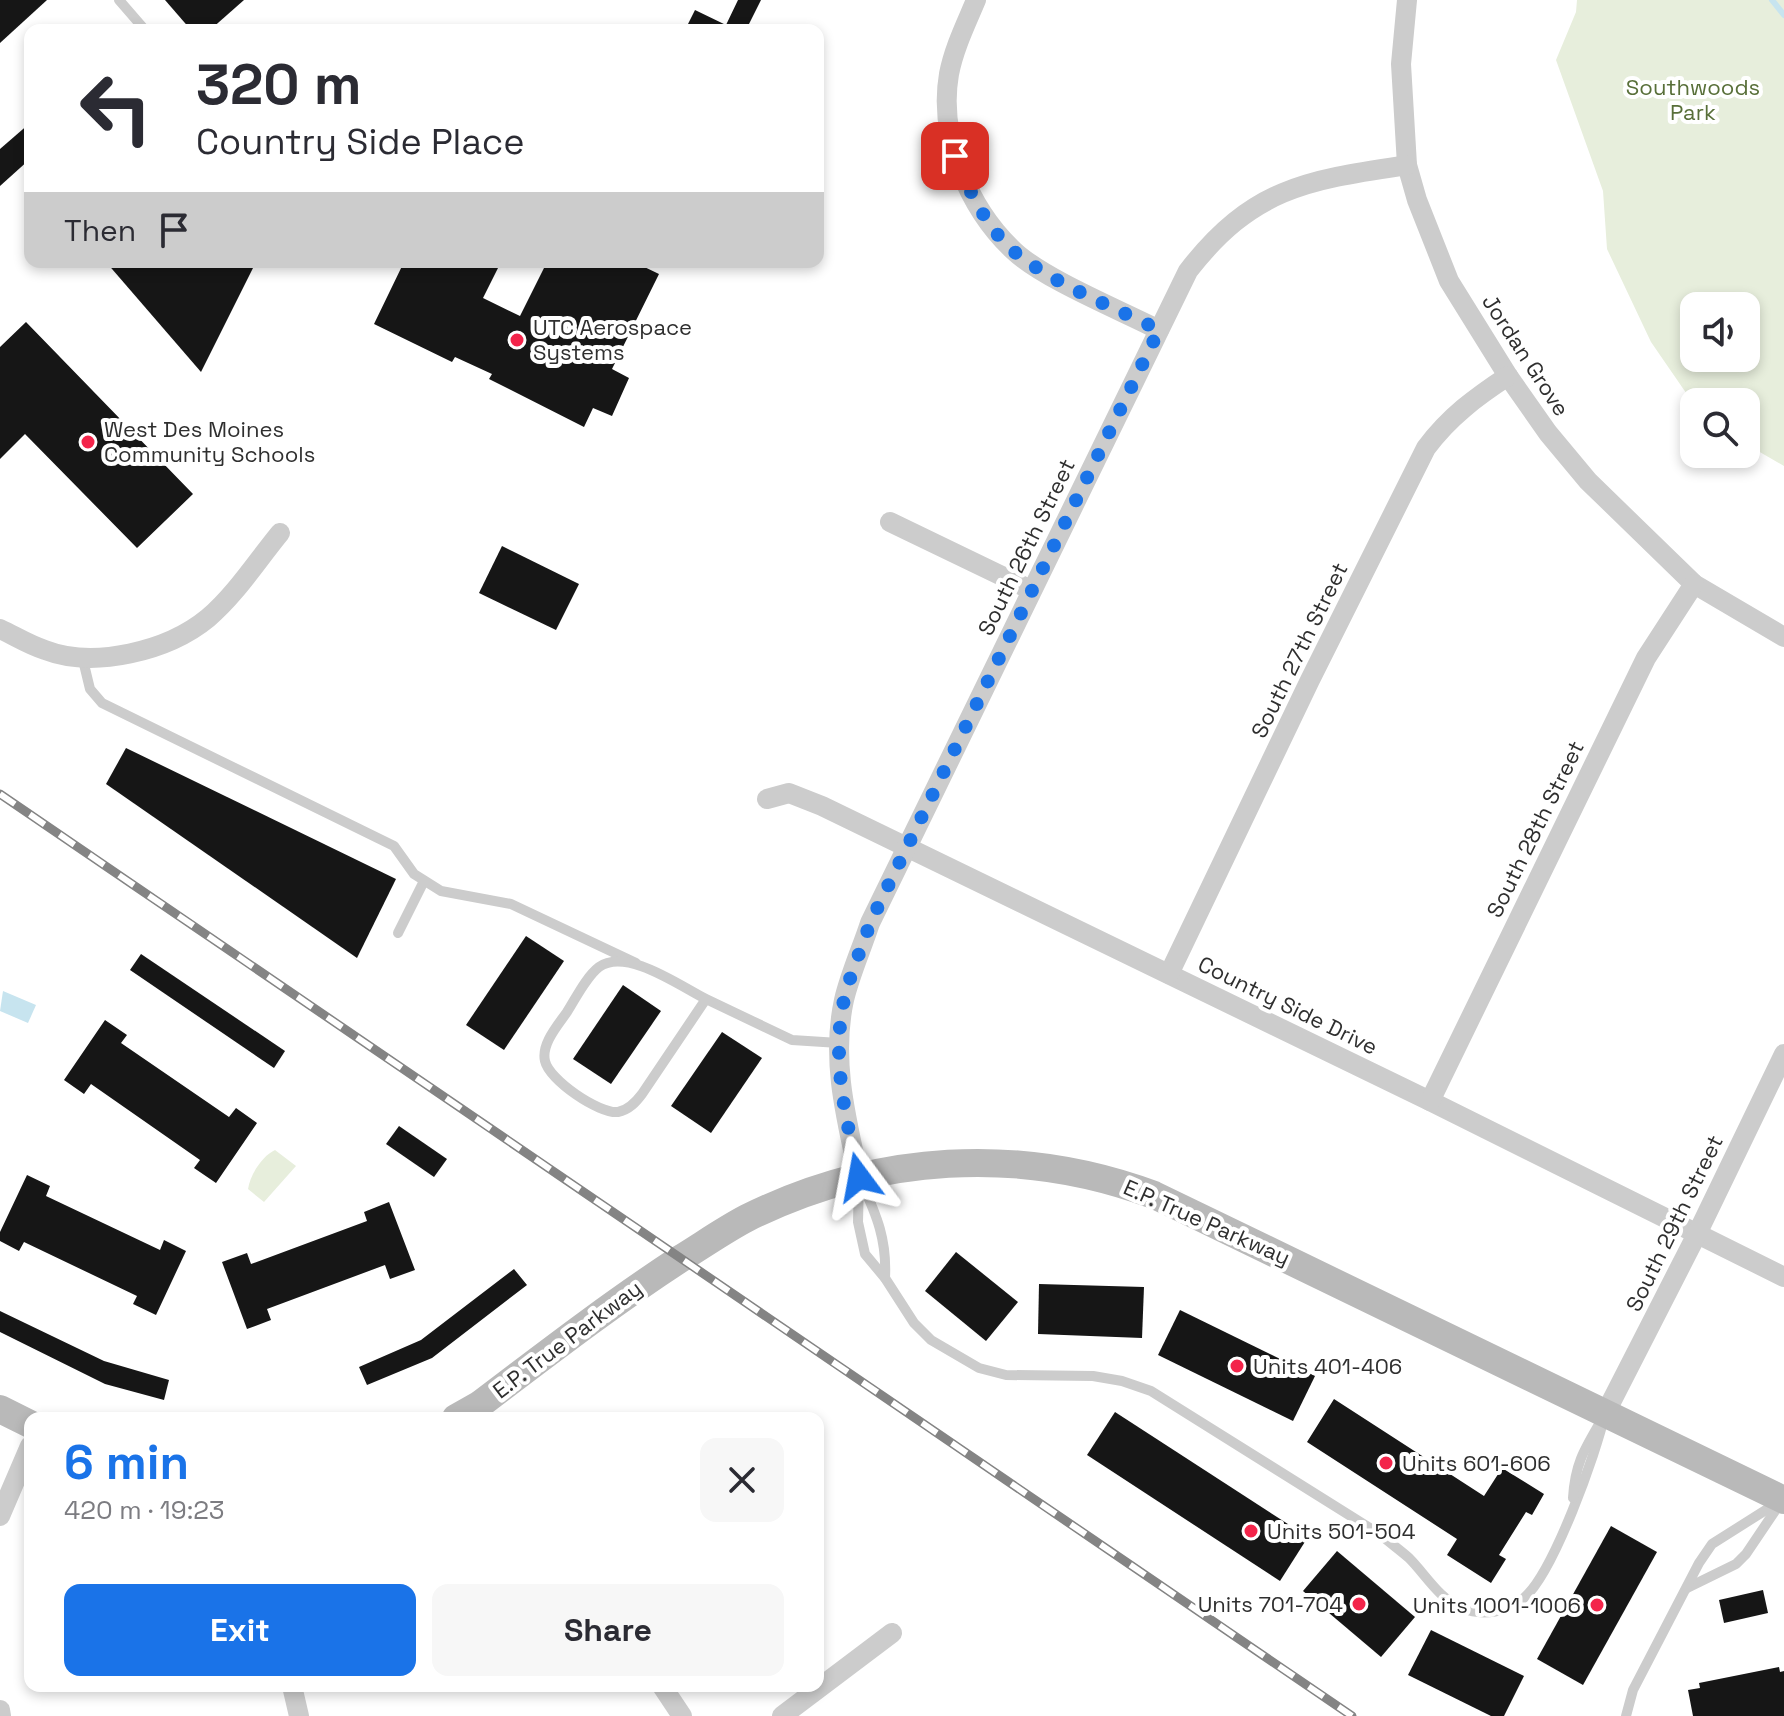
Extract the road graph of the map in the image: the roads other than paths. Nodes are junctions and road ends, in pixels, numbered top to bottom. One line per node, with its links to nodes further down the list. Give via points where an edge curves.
1 (119, 0): 4 (lane)
2 (976, 0): 6 (street, via 949,76 955,156 969,190 1015,253)
3 (1407, 0): 5 (street, Jordan Grove, via 1401,64)
4 (140, 24)
5 (1407, 165): 6 (street, South 26th Street, via 1339,174 1281,191 1243,215 1214,238 1188,271); 7 (street, Jordan Grove, via 1449,281)
6 (1159, 330): 11 (street, South 26th Street)
7 (1508, 376): 10 (street, Jordan Grove, via 1588,481); 20 (street, South 27th Street, via 1464,405 1426,448)
8 (890, 522): 11 (street)
9 (280, 533): 14 (street, via 208,618 177,638 140,651)
10 (1694, 584): 13 (street, Jordan Grove); 24 (street, South 28th Street, via 1646,658)
11 (1031, 590): 16 (street, South 26th Street)
12 (0, 629): 14 (street, via 47,652)
13 (1784, 637)
14 (82, 656): 17 (lane, via 90,689 102,703 394,846)
15 (767, 799): 16 (street, Country Side Drive, via 789,793)
16 (907, 849): 20 (street, Country Side Drive); 22 (street, South 26th Street, via 870,923 844,1000)
17 (424, 881): 18 (lane); 19 (lane, via 456,896 511,904)
18 (398, 933)
19 (636, 963): 21 (lane); 21 (lane, via 620,960 597,968 545,1049 549,1070 590,1103 618,1112 633,1106)
20 (1169, 974): 24 (street, Country Side Drive)
21 (706, 999): 22 (lane, via 792,1040)
22 (839, 1043): 25 (street, South 26th Street, via 842,1103)
23 (1784, 1054): 26 (street, South 29th Street)
24 (1430, 1101): 26 (street, Country Side Drive)
25 (859, 1177): 28 (lane, via 887,1251); 28 (lane, via 858,1222 865,1254); 30 (main road, E.P. True Parkway, via 796,1197 719,1233 646,1280); 31 (main road, E.P. True Parkway, via 984,1160 1061,1169 1127,1185)
26 (1697, 1234): 27 (street, Country Side Drive); 31 (street, South 29th Street)
27 (1784, 1277)
28 (885, 1278): 31 (lane, via 922,1332 979,1368 1011,1375 1122,1381 1176,1405 1381,1535 1447,1600 1463,1609 1494,1612 1524,1598 1540,1578 1573,1504 1579,1459)
29 (0, 1409): 32 (main road)
30 (477, 1412)
31 (1606, 1412): 34 (main road, E.P. True Parkway)
32 (24, 1421)
33 (24, 1460): 35 (street)
34 (1783, 1500): 36 (lane, via 1712,1544); 36 (lane, via 1736,1564)
35 (0, 1516)
36 (1685, 1589): 47 (lane, via 1633,1690)
37 (892, 1633): 38 (street)
38 (824, 1684)
39 (293, 1692): 44 (street)
40 (666, 1692): 45 (street)
41 (814, 1692): 46 (street)
42 (0, 1710): 43 (street)
43 (1, 1716)
44 (299, 1716)
45 (682, 1716)
46 (782, 1716)
47 (1626, 1716)

